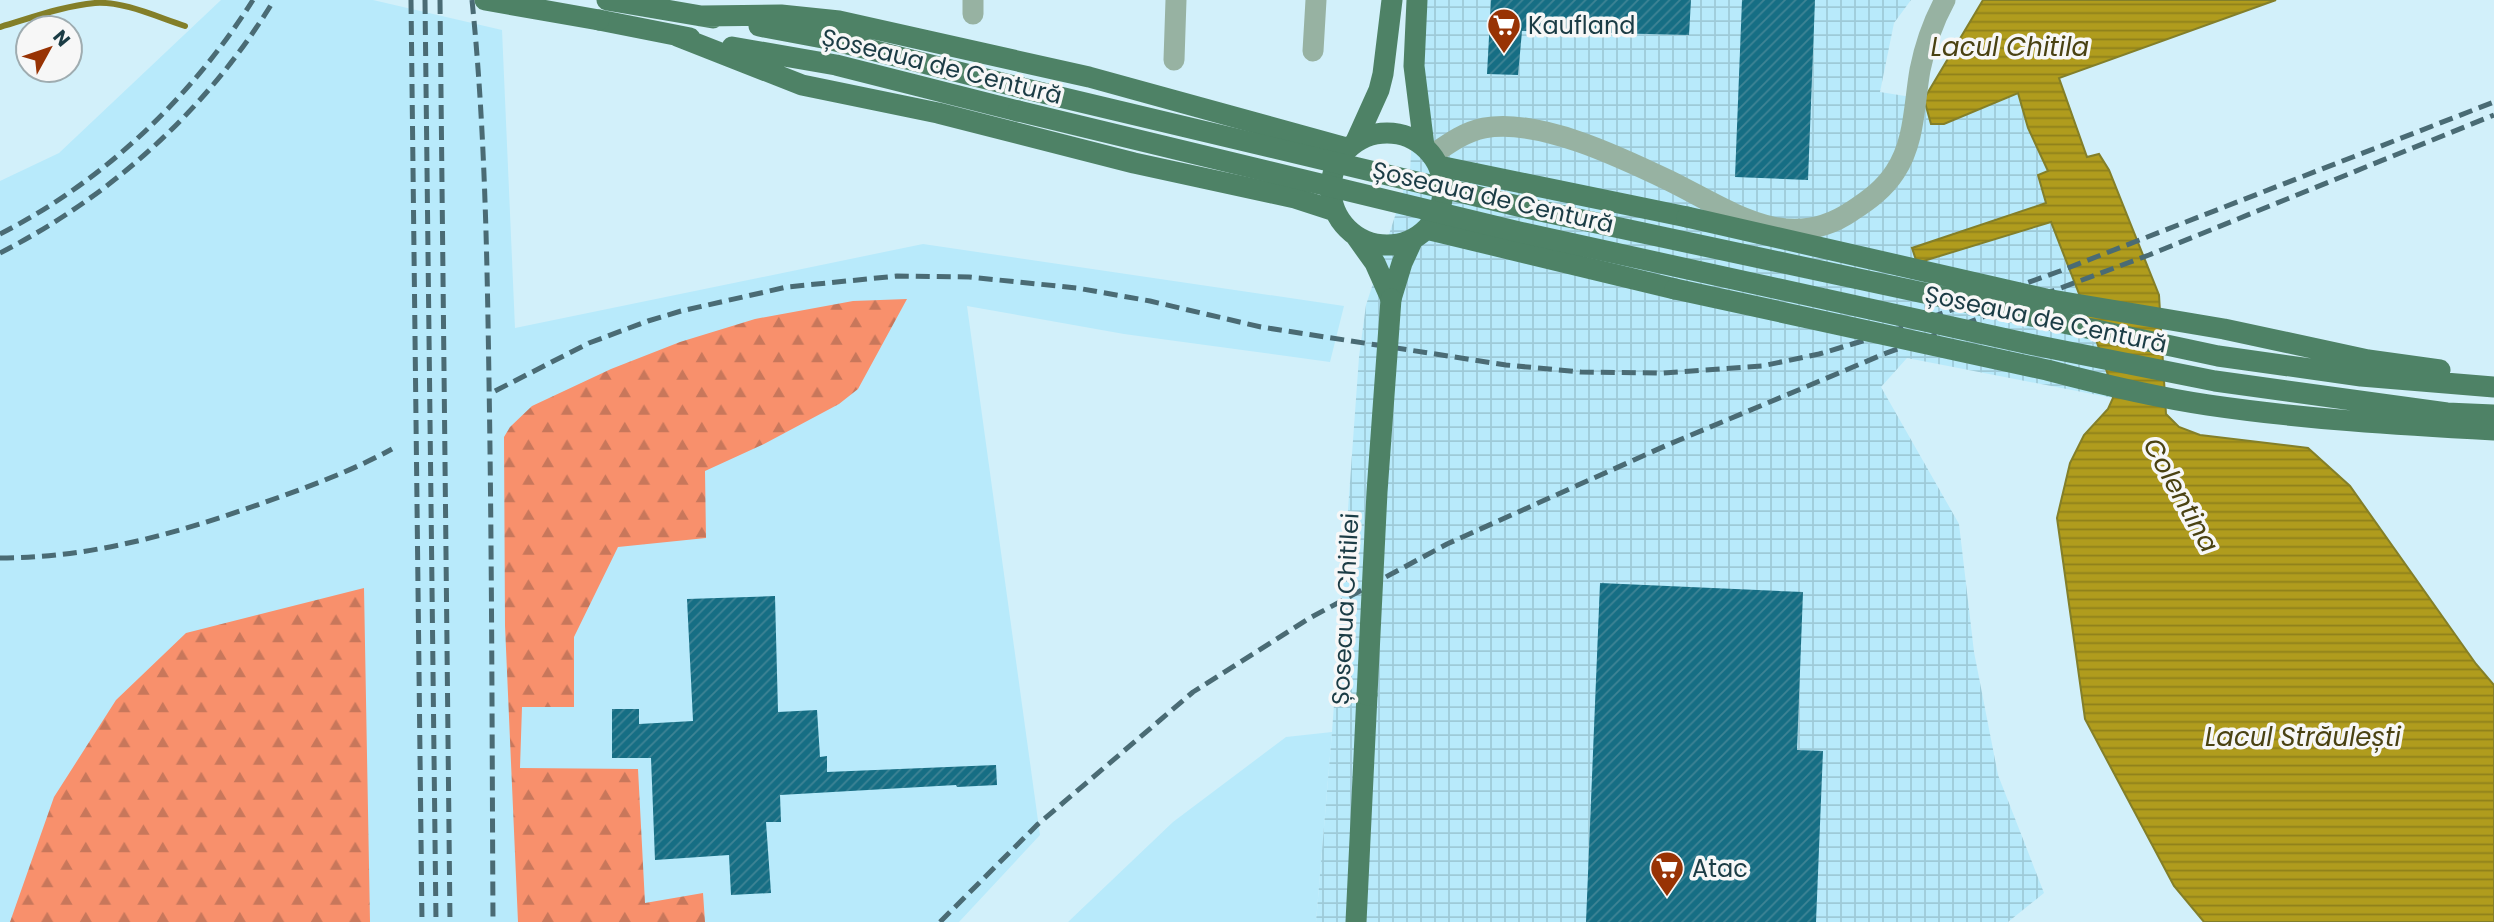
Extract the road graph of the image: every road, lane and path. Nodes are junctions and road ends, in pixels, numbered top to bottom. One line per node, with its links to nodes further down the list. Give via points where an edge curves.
1 (485, 0): 11 (main road, Șoseaua de Centură, bridge)
2 (576, 0): 10 (street)
3 (607, 0): 9 (main road, Șoseaua de Centură)
4 (1176, 0): 13 (street)
5 (1316, 0): 12 (street)
6 (1392, 0): 14 (main road, via 1379,90)
7 (1417, 0): 15 (main road, via 1417,101)
8 (1945, 0): 15 (street, via 1926,44 1911,131 1895,171 1882,189 1845,216 1808,230 1759,224 1638,167 1535,129 1482,129 1456,138)
9 (701, 16): 14 (main road, via 780,15 839,21 1089,77); 21 (main road, Șoseaua de Centură, bridge, via 828,39 1522,207 2218,356 2361,376)
10 (576, 26)
11 (677, 36): 16 (main road, via 802,85 938,113); 22 (main road, Șoseaua de Centură, bridge, via 836,65 1519,232 2034,345 2215,381 2448,413)
12 (1313, 51)
13 (1174, 60)
14 (1352, 145): 15 (main road, via 1369,135 1398,133 1412,138); 16 (main road, via 1336,164 1331,182)
15 (1432, 156): 17 (main road, via 1443,179 1440,206); 20 (main road, bridge, via 2046,299 2368,359)
16 (1335, 211): 18 (main road)
17 (1419, 234): 18 (main road, via 1389,245); 19 (main road, Șoseaua Chitilei, via 1402,263); 23 (main road, bridge, via 2205,405 2328,420)
18 (1355, 235): 19 (main road, Șoseaua Chitilei, via 1375,263)
19 (1391, 299): 24 (main road, Șoseaua Chitilei, bridge)
20 (2494, 373)
21 (2494, 387)
22 (2494, 415)
23 (2494, 430)
24 (1356, 922)

